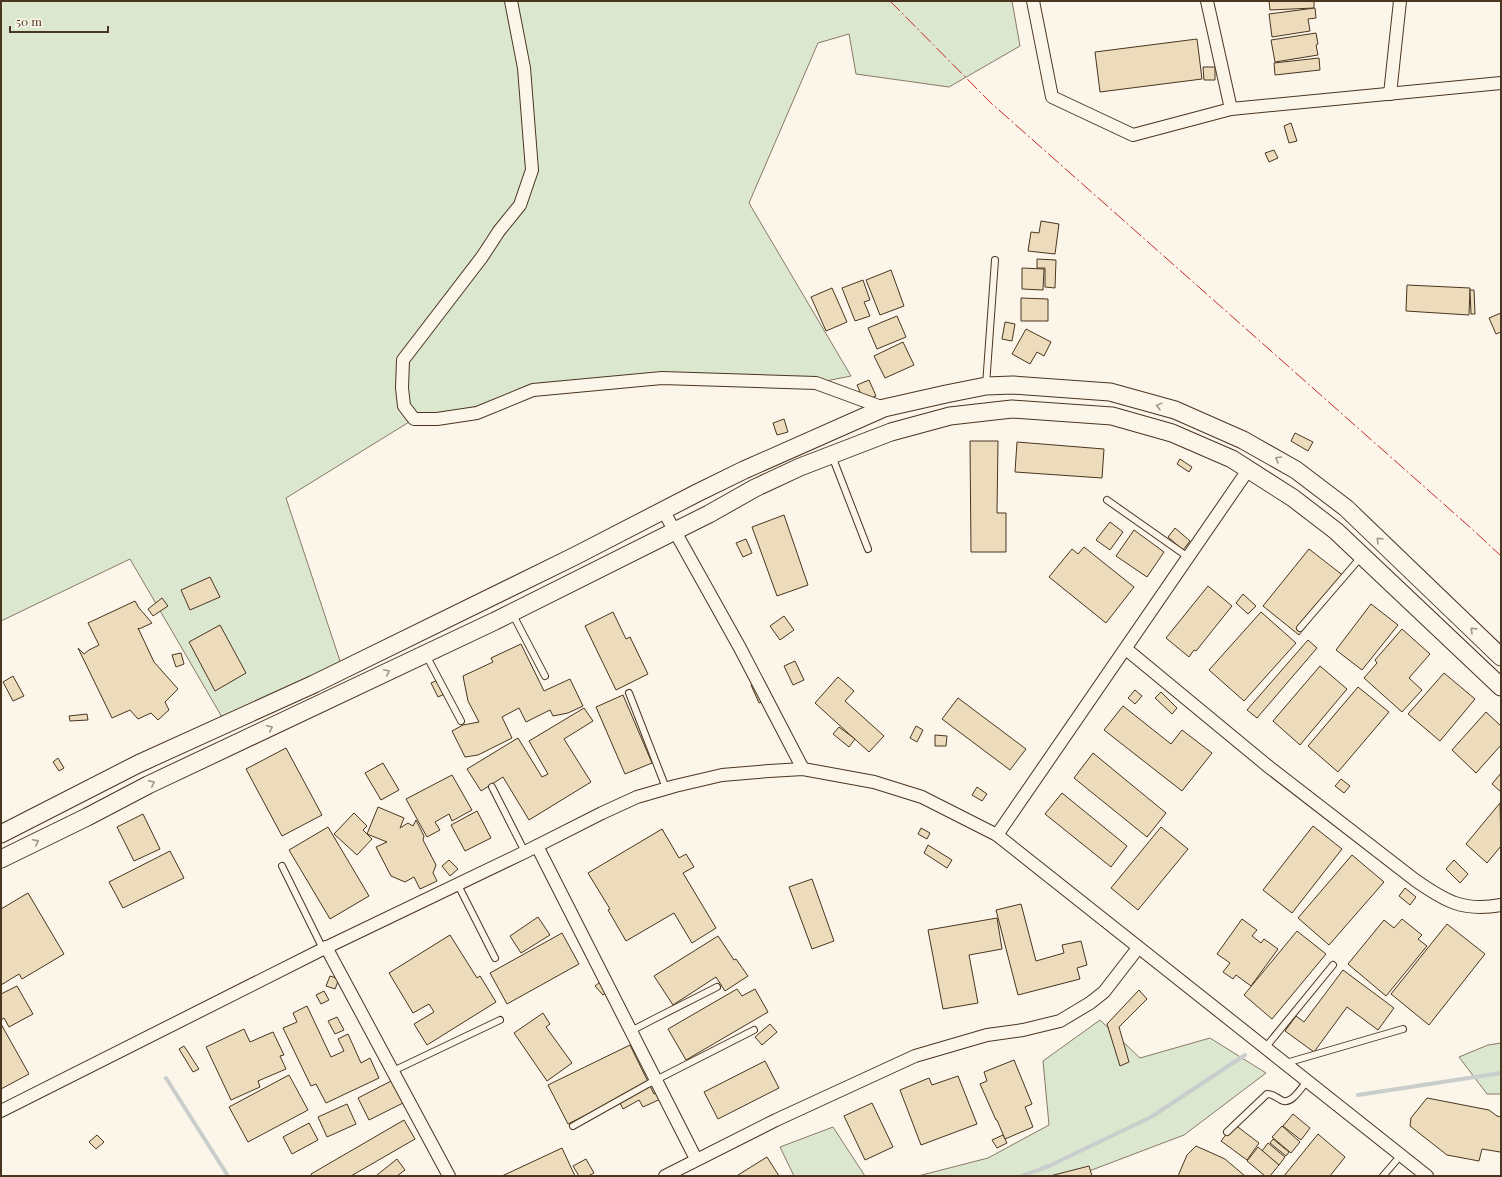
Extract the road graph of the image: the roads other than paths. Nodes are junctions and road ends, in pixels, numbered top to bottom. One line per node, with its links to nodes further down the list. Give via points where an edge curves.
1 (511, 1): 10 (street, via 524,68 532,170 520,205 403,360 404,406 414,419 437,420 477,413 534,390 662,378 816,383)
2 (1033, 1): 7 (street, via 1052,97 1133,135)
3 (1207, 1): 7 (street)
4 (1400, 1): 6 (street)
5 (1501, 83): 6 (street)
6 (1390, 94): 7 (street)
7 (1231, 109)
8 (995, 260): 9 (lane)
9 (986, 386): 10 (street); 23 (street, one-way to 9, via 1346,508 1296,470 1243,440 1175,410 1110,392 1012,385)
10 (884, 408): 14 (street, via 744,470)
11 (831, 455): 12 (street, via 891,432 950,416 1012,409 1112,416 1172,434 1232,459); 15 (street, via 755,488); 16 (lane)
12 (1248, 470): 17 (street, via 1293,498 1336,531); 18 (street)
13 (1107, 500): 18 (lane)
14 (663, 510): 15 (street); 31 (street, via 314,684 138,764)
15 (674, 530): 19 (street); 28 (street, via 740,648)
16 (868, 549)
17 (1362, 556): 20 (lane); 25 (street)
18 (1188, 557): 21 (street)
19 (512, 612): 22 (street); 24 (lane)
20 (1300, 628)
21 (1126, 649): 32 (street); 38 (street, via 1269,767 1436,895 1472,908)
22 (425, 654): 27 (lane); 35 (street, one-way to 22, via 148,785)
23 (1501, 657)
24 (545, 676)
25 (1501, 688)
26 (629, 693): 30 (lane)
27 (461, 721)
28 (803, 770): 30 (street, via 769,770 722,775); 32 (street, via 874,782 922,798)
29 (492, 787): 34 (lane)
30 (666, 788): 33 (street, via 637,797)
31 (1, 834)
32 (997, 835): 40 (street)
33 (537, 846): 34 (street); 47 (street)
34 (525, 852): 37 (street)
35 (1, 859)
36 (282, 866): 39 (lane)
37 (458, 885): 39 (street); 41 (lane)
38 (1501, 905)
39 (325, 948): 50 (street); 53 (street)
40 (1138, 948): 48 (street); 57 (street, via 1104,992 1060,1021 987,1035 916,1056)
41 (495, 958)
42 (1333, 965): 48 (lane)
43 (717, 987): 47 (lane)
44 (500, 1020): 50 (lane)
45 (1403, 1029): 49 (lane)
46 (754, 1030): 51 (lane)
47 (631, 1032): 51 (street)
48 (1265, 1048): 49 (street)
49 (1285, 1064): 52 (street)
50 (393, 1071): 58 (street)
51 (656, 1080): 54 (lane); 57 (street)
52 (1307, 1081): 55 (lane, via 1288,1101 1267,1094); 56 (street)
53 (1, 1111)
54 (572, 1126)
55 (1227, 1132)
56 (1401, 1155): 60 (lane); 61 (street)
57 (696, 1159): 59 (street)
58 (449, 1176)
59 (665, 1176)
60 (1383, 1176)
61 (1427, 1176)

